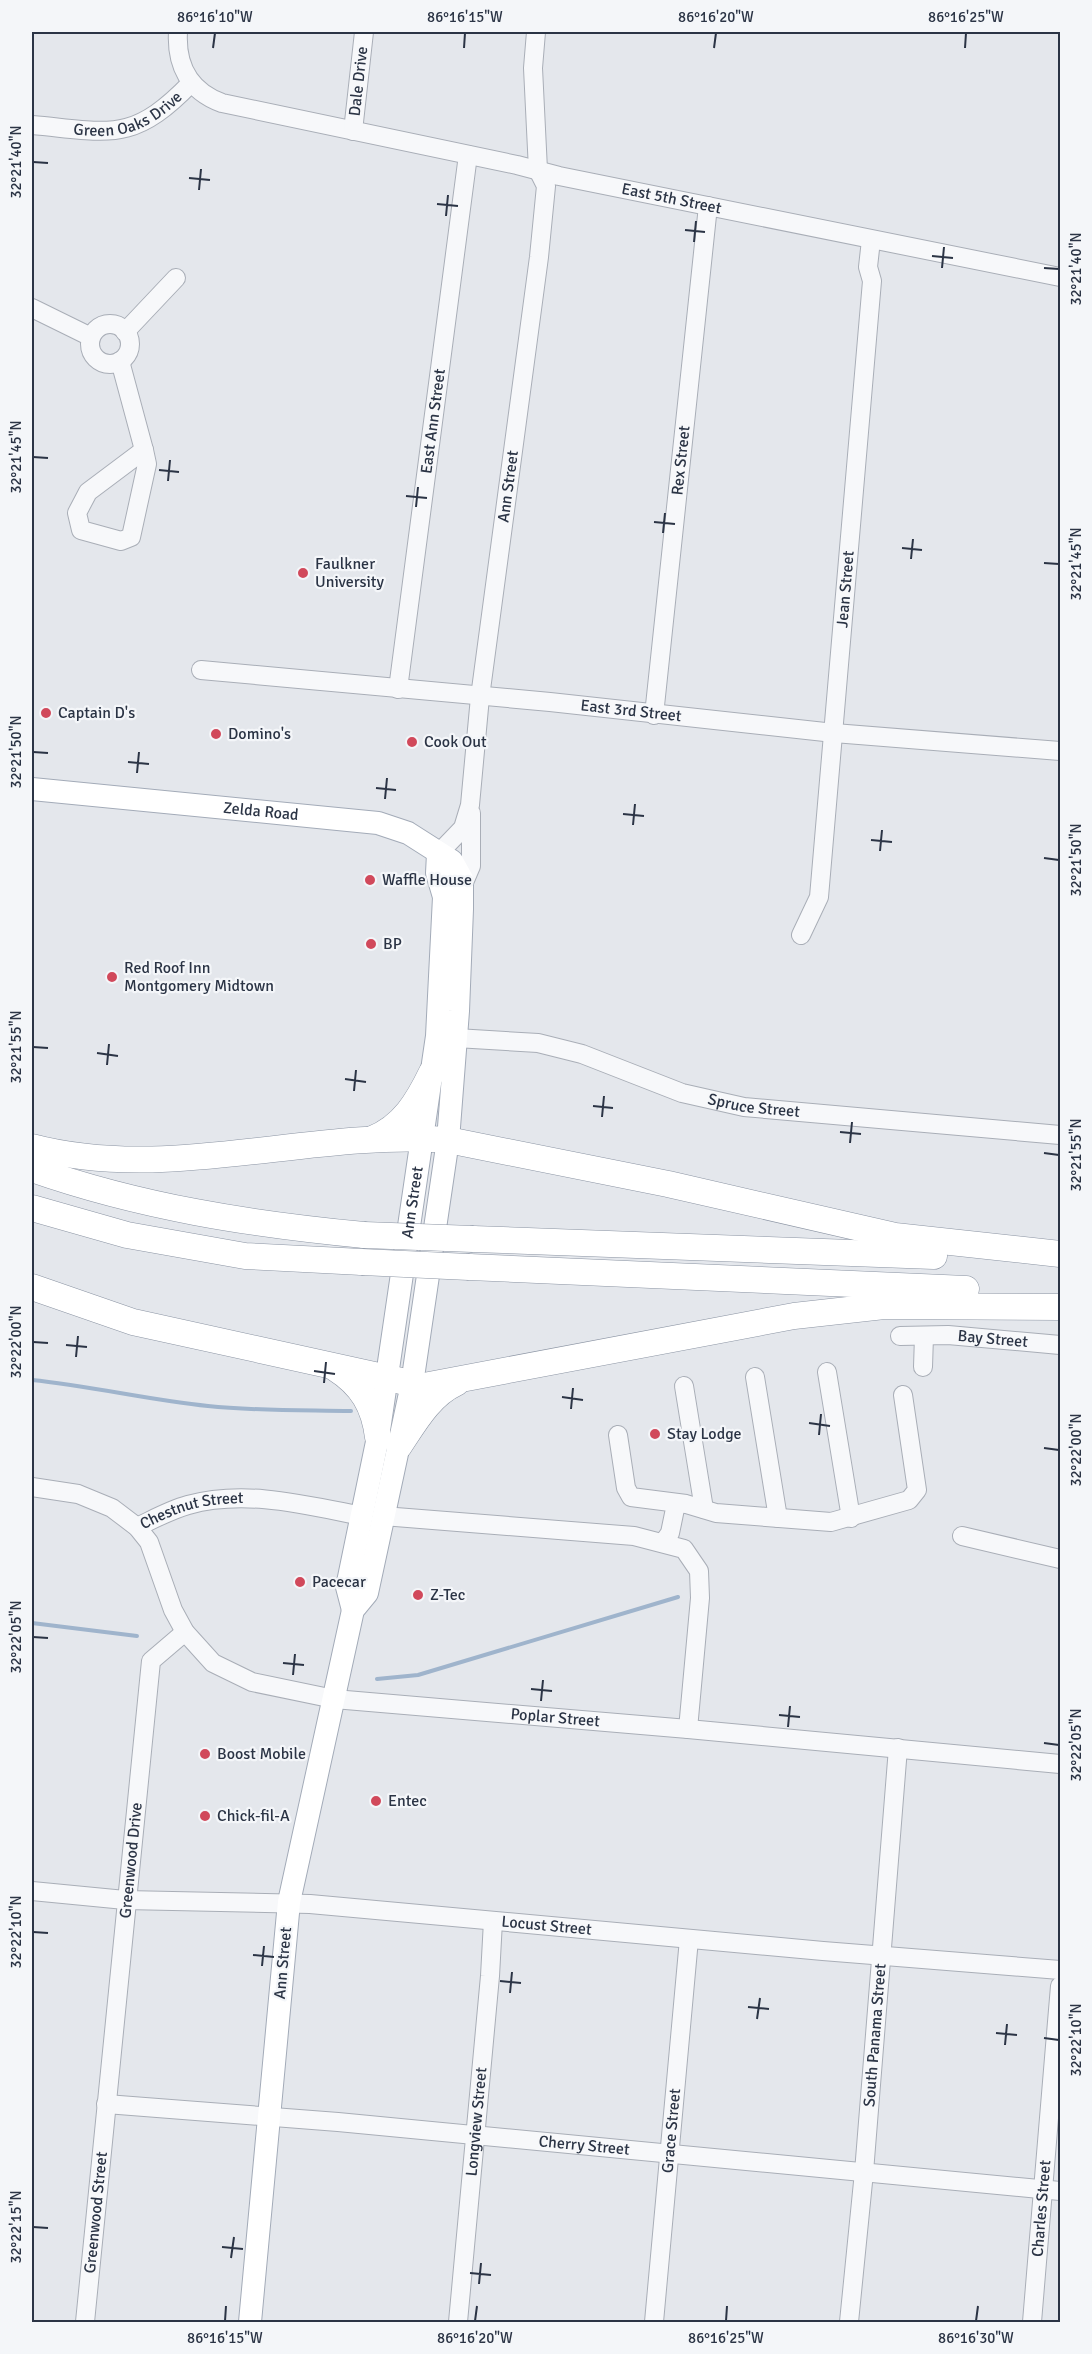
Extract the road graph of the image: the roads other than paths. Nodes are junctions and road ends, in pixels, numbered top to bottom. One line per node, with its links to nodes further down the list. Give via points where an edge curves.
1 (178, 32): 4 (street, via 178,56)
2 (364, 32): 7 (street, Dale Drive)
3 (536, 32): 9 (street, Ann Street)
4 (190, 83): 5 (street, Green Oaks Drive, via 222,103); 6 (street, Green Oaks Drive, via 164,109 132,128 112,132)
5 (283, 116): 7 (street, East 5th Street)
6 (32, 125)
7 (353, 131): 8 (street, East 5th Street)
8 (468, 155): 9 (street, East 5th Street); 20 (street, East Ann Street)
9 (538, 171): 10 (street, East 5th Street); 21 (street, Ann Street, via 546,186 539,257)
10 (708, 206): 11 (street, East 5th Street); 22 (street, Rex Street)
11 (871, 240): 12 (street, East 5th Street); 23 (street, Jean Street, via 868,267 872,281)
12 (1060, 277)
13 (176, 278): 15 (street)
14 (32, 308): 16 (street)
15 (125, 332): 16 (street, via 116,326 103,326); 17 (street, via 130,346)
16 (91, 337): 17 (street, via 90,347 96,358 108,364)
17 (120, 362): 18 (street)
18 (144, 450): 18 (street, via 88,492 77,513 81,530 121,541 131,537 147,464)
19 (201, 670): 20 (street, East 3rd Street)
20 (398, 689): 21 (street, East 3rd Street)
21 (480, 697): 22 (street, East 3rd Street); 26 (street, Ann Street)
22 (654, 715): 23 (street, East 3rd Street)
23 (834, 733): 24 (street, East 3rd Street); 29 (street, Jean Street, via 819,897)
24 (1060, 751)
25 (32, 789): 27 (main road, Zelda Road, via 378,823 408,833)
26 (471, 803): 27 (street, Ann Street, via 463,828); 28 (street, Ann Street, via 471,866)
27 (438, 854): 28 (main road, Zelda Road, via 452,861); 31 (main road, Ann Street, via 437,873 444,897)
28 (462, 887): 30 (main road, Ann Street)
29 (801, 935)
30 (456, 1038): 32 (street, Spruce Street, via 538,1043 582,1053 682,1093 744,1107); 33 (main road, Ann Street)
31 (432, 1072): 33 (main road, Ann Street); 34 (highway, via 397,1125)
32 (1060, 1135)
33 (436, 1139): 34 (highway); 38 (highway, via 668,1184 895,1236); 51 (main road, Ann Street)
34 (366, 1141): 35 (highway, via 157,1160 65,1155)
35 (32, 1147)
36 (32, 1169): 39 (highway, bridge, via 96,1191 175,1209 271,1226 364,1235)
37 (32, 1208): 41 (highway, bridge, via 127,1235 244,1256)
38 (1060, 1254)
39 (1060, 1260)
40 (32, 1287): 46 (highway, via 133,1322)
41 (1060, 1293)
42 (1060, 1307): 50 (highway, via 884,1306 794,1316)
43 (900, 1336): 44 (street, Bay Street)
44 (924, 1336): 45 (street, Bay Street); 47 (street)
45 (1060, 1345)
46 (330, 1365): 51 (highway); 55 (highway, via 348,1376 366,1396)
47 (923, 1367)
48 (827, 1372): 61 (street)
49 (755, 1377): 60 (street)
50 (465, 1379): 51 (highway, via 424,1386); 55 (highway, via 442,1390)
51 (400, 1381): 55 (main road, Ann Street)
52 (684, 1386): 58 (street)
53 (903, 1395): 61 (street, via 917,1490 909,1500)
54 (618, 1435): 57 (street, via 626,1488 631,1497)
55 (388, 1442): 59 (main road, Ann Street)
56 (32, 1487): 62 (street, Chestnut Street, via 78,1494 112,1508)
57 (676, 1504): 58 (street); 64 (street, via 670,1533)
58 (704, 1509): 60 (street)
59 (373, 1516): 62 (street, Chestnut Street, via 284,1502 231,1499 188,1505); 64 (street, Chestnut Street); 67 (main road, Ann Street, via 367,1593 353,1610)
60 (778, 1518): 61 (street, via 831,1522)
61 (851, 1518)
62 (137, 1527): 66 (street, Poplar Street, via 149,1542)
63 (962, 1536): 65 (street)
64 (655, 1541): 68 (street, via 684,1549 699,1571)
65 (1060, 1559)
66 (185, 1632): 67 (street, Poplar Street, via 213,1663 249,1682); 72 (street, Greenwood Drive, via 151,1661)
67 (334, 1699): 68 (street, Poplar Street); 73 (main road, Ann Street)
68 (688, 1728): 69 (street, Poplar Street)
69 (898, 1748): 70 (street, Poplar Street); 76 (street, South Panama Street)
70 (1060, 1764)
71 (32, 1891): 72 (street, Locust Street)
72 (125, 1900): 73 (street, Locust Street); 79 (street, Greenwood Drive)
73 (289, 1902): 74 (street, Locust Street); 80 (main road, Ann Street)
74 (493, 1922): 75 (street, Locust Street); 81 (street, Longview Street)
75 (689, 1939): 76 (street, Locust Street); 82 (street, Grace Street)
76 (882, 1955): 77 (street, Locust Street); 83 (street, South Panama Street)
77 (1060, 1970)
78 (1060, 1986): 84 (street, Charles Street)
79 (106, 2104): 80 (street, Cherry Street); 85 (street, Greenwood Street)
80 (270, 2117): 81 (street, Cherry Street); 86 (main road, Ann Street)
81 (474, 2135): 82 (street, Cherry Street); 87 (street, Longview Street)
82 (670, 2153): 83 (street, Cherry Street); 88 (street, Grace Street)
83 (864, 2172): 84 (street, Cherry Street); 89 (street, South Panama Street)
84 (1052, 2190): 90 (street, Charles Street)
85 (84, 2322)
86 (250, 2322)
87 (458, 2322)
88 (654, 2322)
89 (849, 2322)
90 (1032, 2322)

